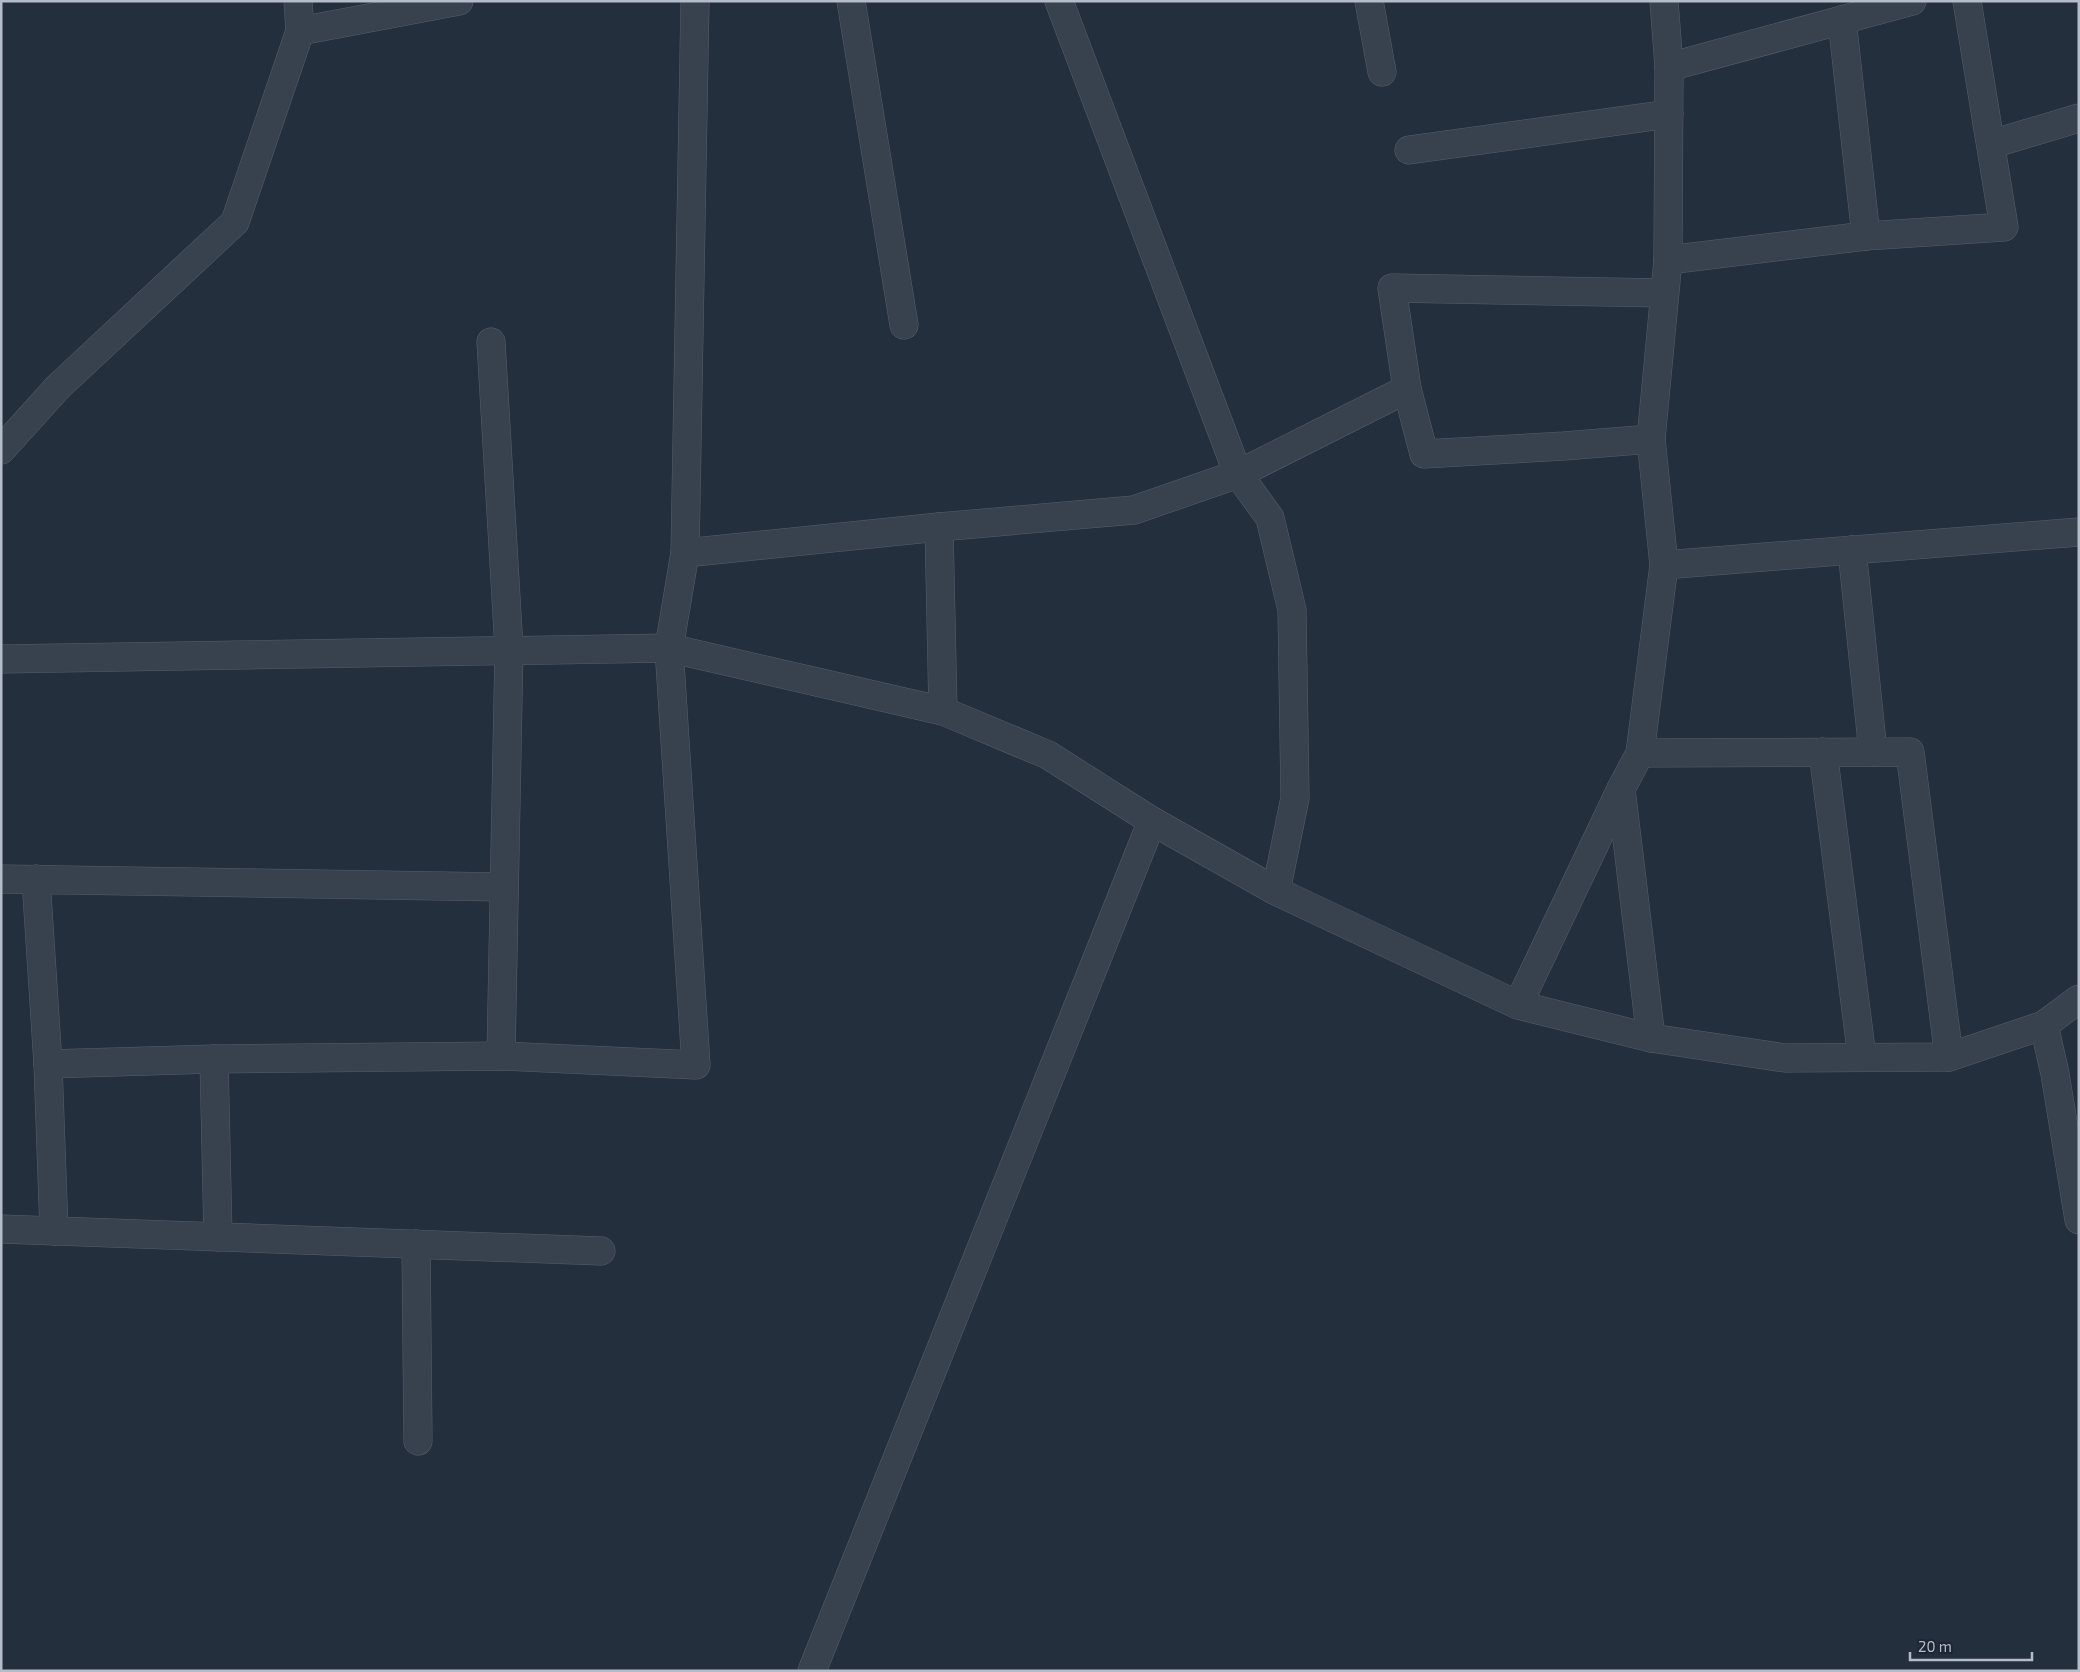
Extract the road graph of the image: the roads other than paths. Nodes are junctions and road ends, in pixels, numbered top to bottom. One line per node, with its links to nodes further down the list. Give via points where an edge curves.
1 (298, 1): 12 (street)
2 (459, 1): 10 (street)
3 (695, 1): 31 (street)
4 (851, 1): 22 (street)
5 (1059, 1): 27 (street)
6 (1368, 1): 14 (street)
7 (1664, 1): 13 (street)
8 (1912, 1): 11 (street)
9 (1967, 1): 17 (street)
10 (433, 4): 12 (street)
11 (1842, 20): 13 (street); 19 (street)
12 (300, 31): 26 (street, via 235,222 58,387)
13 (1670, 67): 15 (street)
14 (1382, 72)
15 (1669, 114): 18 (street); 20 (street)
16 (2079, 118): 17 (street)
17 (1992, 144): 19 (street, via 2004,227)
18 (1409, 150)
19 (1866, 236): 20 (street)
20 (1668, 260): 21 (street)
21 (1664, 293): 24 (street, via 1392,288); 25 (street)
22 (904, 325)
23 (491, 342): 34 (street)
24 (1407, 389): 25 (street, via 1424,454); 27 (street)
25 (1651, 439): 32 (street)
26 (1, 450)
27 (1238, 474): 28 (street, via 1134,510); 45 (street, via 1270,518 1292,610 1295,798)
28 (939, 527): 31 (street); 36 (street)
29 (2079, 532): 30 (street)
30 (1852, 550): 32 (street); 38 (street)
31 (685, 553): 33 (street)
32 (1664, 565): 39 (street)
33 (669, 648): 34 (street); 36 (street); 50 (street, via 696,1065)
34 (509, 649): 35 (street); 44 (street)
35 (1, 659)
36 (942, 712): 41 (street, via 1048,755)
37 (1823, 752): 38 (street); 39 (street); 52 (street)
38 (1872, 752): 51 (street, via 1910,752)
39 (1640, 753): 40 (street)
40 (1621, 789): 47 (street); 49 (street)
41 (1152, 821): 45 (street); 62 (street)
42 (1, 879): 43 (street)
43 (36, 879): 44 (street); 54 (street)
44 (503, 887): 50 (street)
45 (1276, 891): 47 (street)
46 (2079, 999): 48 (street)
47 (1518, 1005): 49 (street)
48 (2044, 1025): 51 (street); 55 (street)
49 (1651, 1038): 52 (street, via 1785,1058)
50 (501, 1056): 53 (street)
51 (1949, 1056): 52 (street)
52 (1862, 1058)
53 (214, 1059): 54 (street); 58 (street)
54 (48, 1064): 57 (street)
55 (2079, 1220)
56 (1, 1229): 57 (street)
57 (54, 1231): 58 (street)
58 (218, 1237): 59 (street)
59 (416, 1244): 60 (street); 61 (street)
60 (601, 1251)
61 (418, 1441)
62 (812, 1671)

